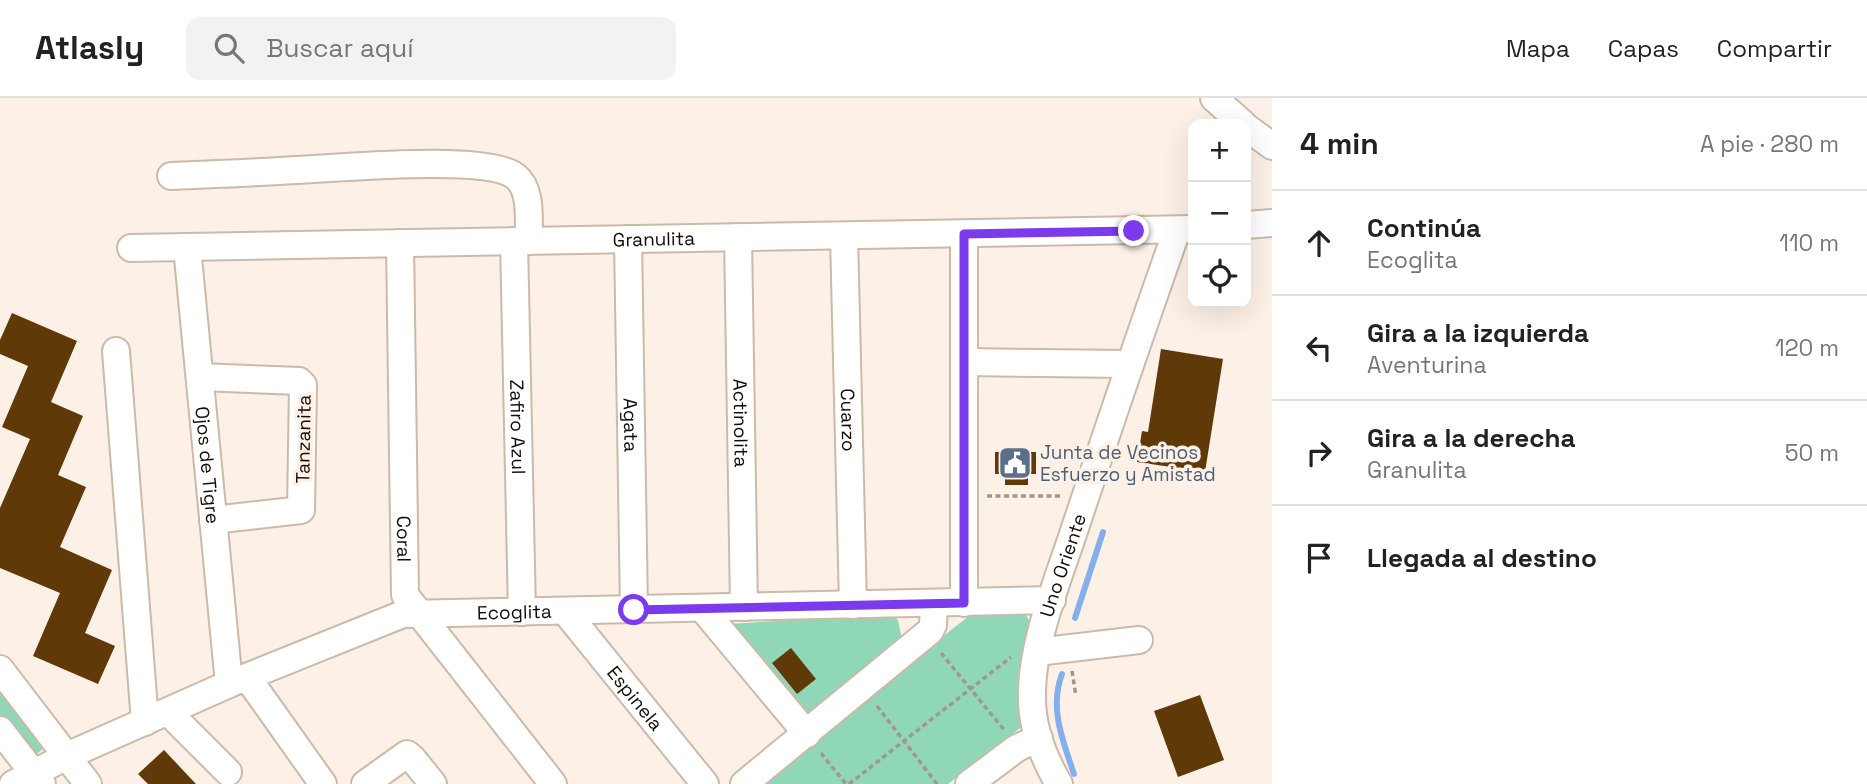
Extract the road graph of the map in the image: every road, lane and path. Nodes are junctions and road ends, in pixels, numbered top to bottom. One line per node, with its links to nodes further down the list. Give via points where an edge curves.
1 (1214, 98): 2 (street)
2 (1236, 119)
3 (1251, 131): 4 (street)
4 (1272, 146)
5 (171, 176): 13 (street, Zafiro Azul, via 406,165 491,168 514,175 526,190)
6 (1272, 223): 7 (street)
7 (1251, 225)
8 (1185, 229): 9 (street, Granulita); 19 (street, Uno Oriente)
9 (964, 234): 10 (street, Granulita); 18 (street)
10 (844, 236): 11 (street, Granulita); 27 (street, Cuarzo)
11 (738, 237): 12 (street, Granulita); 28 (street, Actinolita)
12 (628, 239): 13 (street, Granulita); 30 (street, Agata)
13 (522, 241): 14 (street, Granulita); 32 (street, Zafiro Azul)
14 (400, 243): 15 (street, Granulita); 33 (street, Coral, via 404,592)
15 (187, 247): 16 (street, Granulita); 20 (street, Ojos de Tigre)
16 (131, 248)
17 (116, 351): 42 (street)
18 (964, 362): 19 (street); 21 (street)
19 (1130, 364): 24 (street, Uno Oriente)
20 (200, 377): 23 (street, Ojos de Tigre); 23 (street, Tanzanita, via 303,384 301,510)
21 (964, 496): 22 (path); 26 (street)
22 (1061, 496)
23 (213, 520): 39 (street, Ojos de Tigre)
24 (1052, 600): 26 (street, Ecoglita); 36 (street, Uno Oriente)
25 (934, 603): 26 (street, Ecoglita); 27 (street, Ecoglita); 34 (street, via 933,625)
26 (964, 603)
27 (853, 605): 28 (street, Ecoglita)
28 (744, 607): 29 (street, Ecoglita)
29 (702, 608): 30 (street, Ecoglita); 45 (street)
30 (634, 610): 31 (street, Ecoglita)
31 (565, 611): 32 (street, Ecoglita); 56 (street, Espinela)
32 (522, 612): 33 (street, Ecoglita)
33 (419, 613): 39 (street, Ecoglita, via 387,618); 55 (street, Coral)
34 (927, 635): 40 (street); 41 (path)
35 (1139, 640): 36 (street)
36 (1037, 652): 46 (street, Uno Oriente, via 1032,692)
37 (1011, 657): 41 (path)
38 (0, 669): 48 (street)
39 (238, 680): 42 (street, Ecoglita); 52 (street, Ojos de Tigre)
40 (863, 688): 45 (street); 47 (path)
41 (971, 689): 43 (path, via 1005,732); 47 (path)
42 (156, 717): 48 (street, Ecoglita); 49 (street)
43 (1012, 729)
44 (0, 730): 50 (street)
45 (807, 734): 57 (street); 58 (path)
46 (1039, 738): 60 (street, via 1017,748); 61 (street, Uno Oriente)
47 (904, 741): 58 (path); 59 (path)
48 (67, 756): 50 (street, Ecoglita); 51 (street)
49 (228, 772)
50 (30, 781)
51 (88, 784)
52 (323, 784)
53 (365, 784): 54 (street, via 407,754)
54 (433, 784)
55 (553, 784)
56 (705, 784)
57 (744, 784)
58 (848, 784)
59 (937, 784)
60 (969, 784)
61 (1059, 784)

